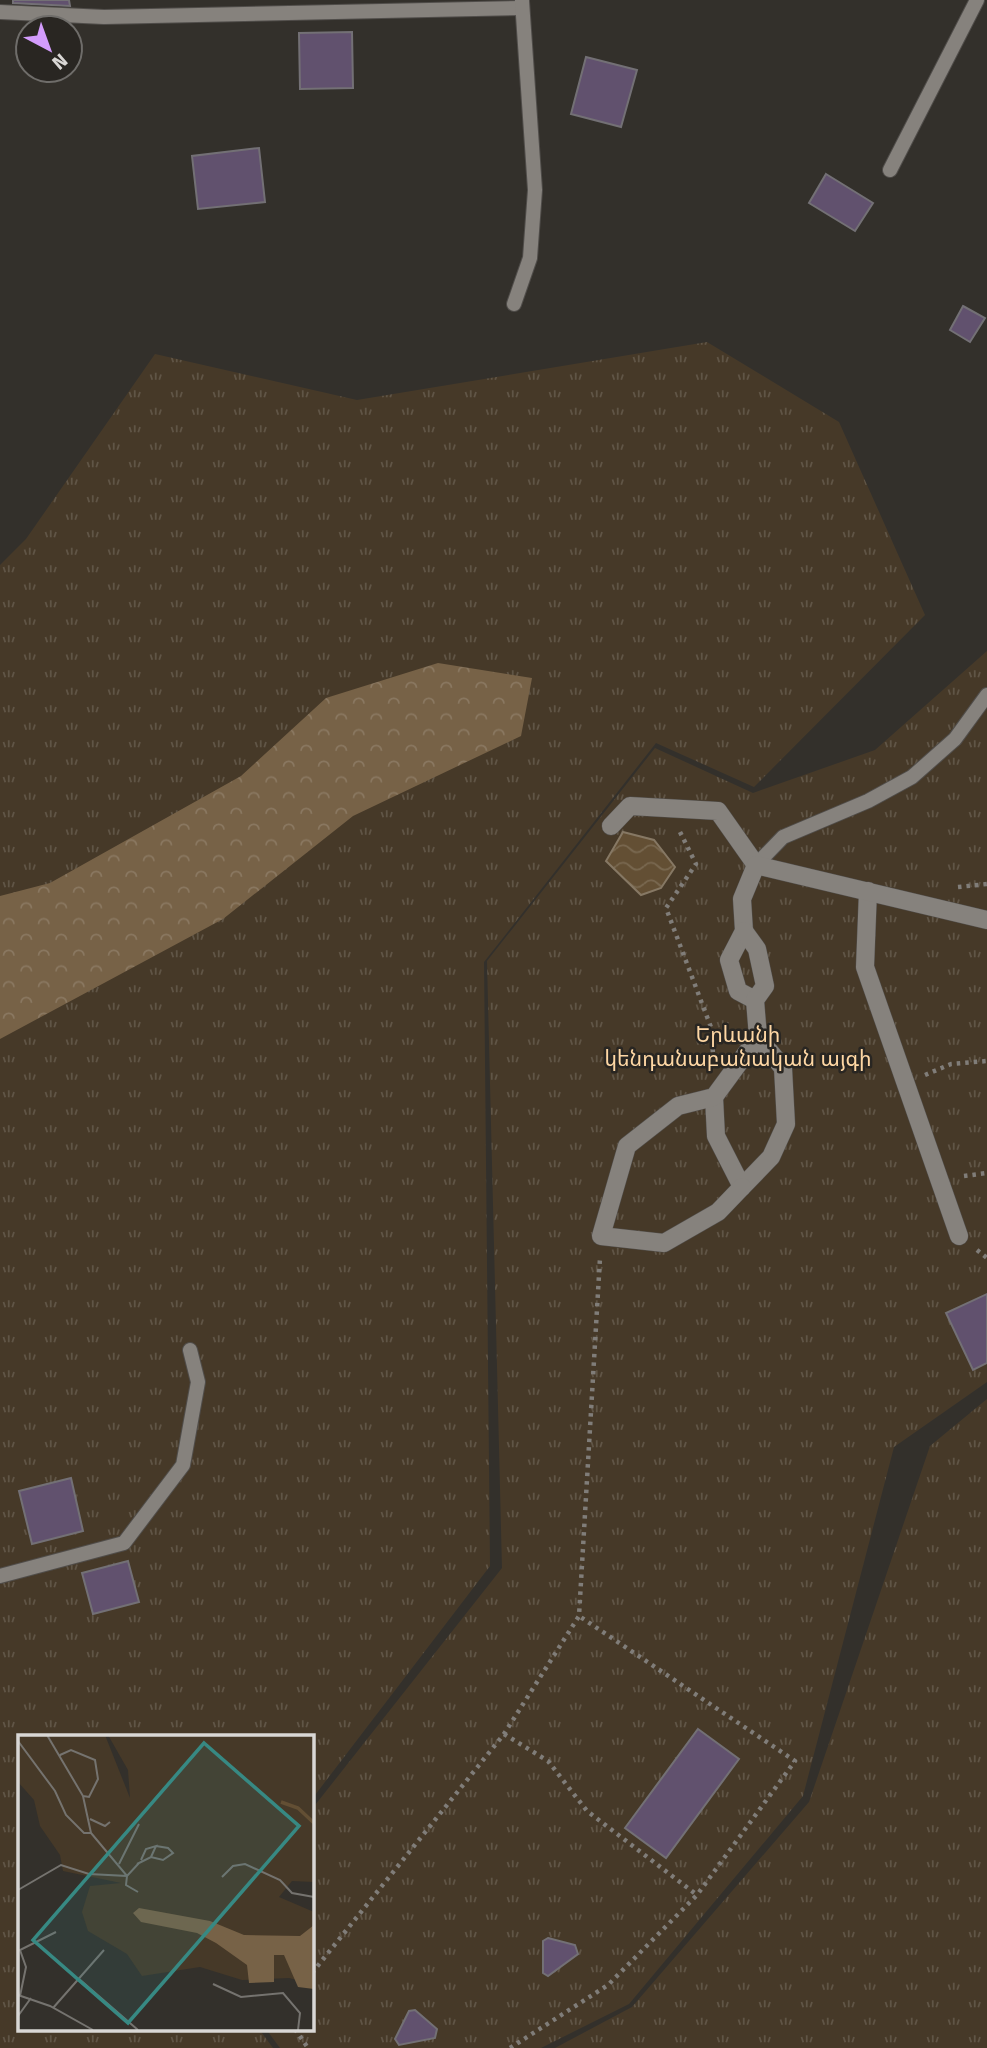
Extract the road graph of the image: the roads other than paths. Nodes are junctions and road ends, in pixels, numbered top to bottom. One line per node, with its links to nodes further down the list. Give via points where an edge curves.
1 (977, 0): 4 (lane)
2 (522, 4): 3 (lane, via 104,17); 5 (lane, via 536,190 530,258)
3 (0, 12)
4 (890, 170)
5 (514, 304)
6 (987, 695): 8 (lane, via 955,739 912,777 783,838)
7 (611, 827): 8 (street, via 630,806 718,811)
8 (756, 865): 9 (street); 11 (street, via 742,899)
9 (868, 891): 10 (street); 16 (street, via 865,967)
10 (987, 920)
11 (744, 931): 12 (street, via 757,949 765,986); 12 (street, via 729,960 738,991)
12 (755, 1000): 13 (street)
13 (758, 1037): 14 (street); 15 (street, via 783,1068 786,1124 771,1157)
14 (714, 1097): 15 (street, via 716,1136); 15 (street, via 678,1106 627,1146 601,1236 664,1243 718,1212)
15 (742, 1186)
16 (959, 1236)
17 (190, 1350): 18 (lane, via 198,1382 183,1465 124,1543)
18 (0, 1576)

